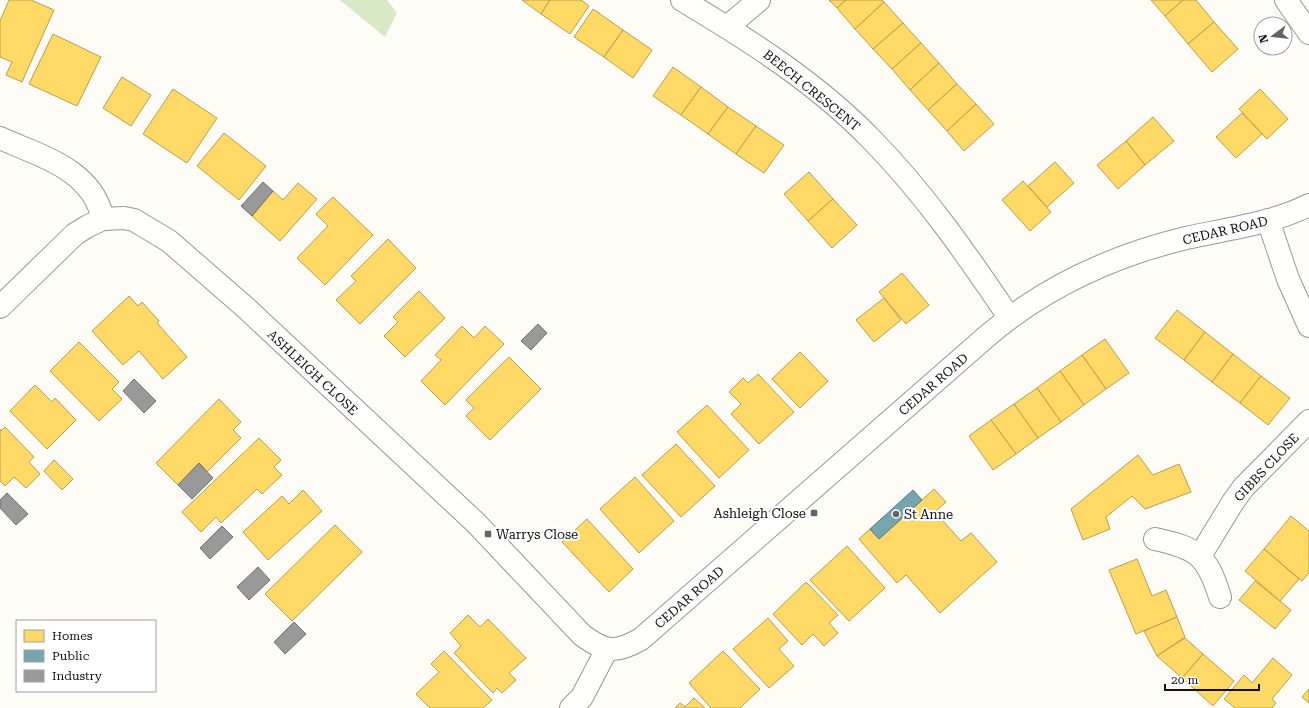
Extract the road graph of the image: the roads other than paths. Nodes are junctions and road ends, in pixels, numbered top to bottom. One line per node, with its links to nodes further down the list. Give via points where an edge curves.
1 (682, 0): 4 (street, BEECH CRESCENT)
2 (759, 0): 4 (street)
3 (1286, 0): 5 (street)
4 (727, 27): 11 (street, BEECH CRESCENT, via 796,74 871,138 920,192)
5 (1309, 33)
6 (0, 138): 8 (street, via 66,168 83,181 100,205)
7 (1309, 205): 9 (street, CEDAR ROAD)
8 (103, 219): 10 (street, via 75,234); 17 (street, ASHLEIGH CLOSE, via 134,220 169,241 246,308 476,524 582,634)
9 (1268, 220): 11 (street, CEDAR ROAD, via 1154,246 1102,264 1048,292); 12 (street, via 1288,279)
10 (0, 307)
11 (1009, 318): 17 (street, CEDAR ROAD, via 641,639 622,648)
12 (1309, 326)
13 (1309, 422): 15 (street, GIBBS CLOSE, via 1243,488)
14 (1155, 538): 15 (street, via 1180,544)
15 (1200, 556): 16 (street, via 1214,575)
16 (1220, 596)
17 (607, 649): 18 (street, via 582,696)
18 (571, 708)

